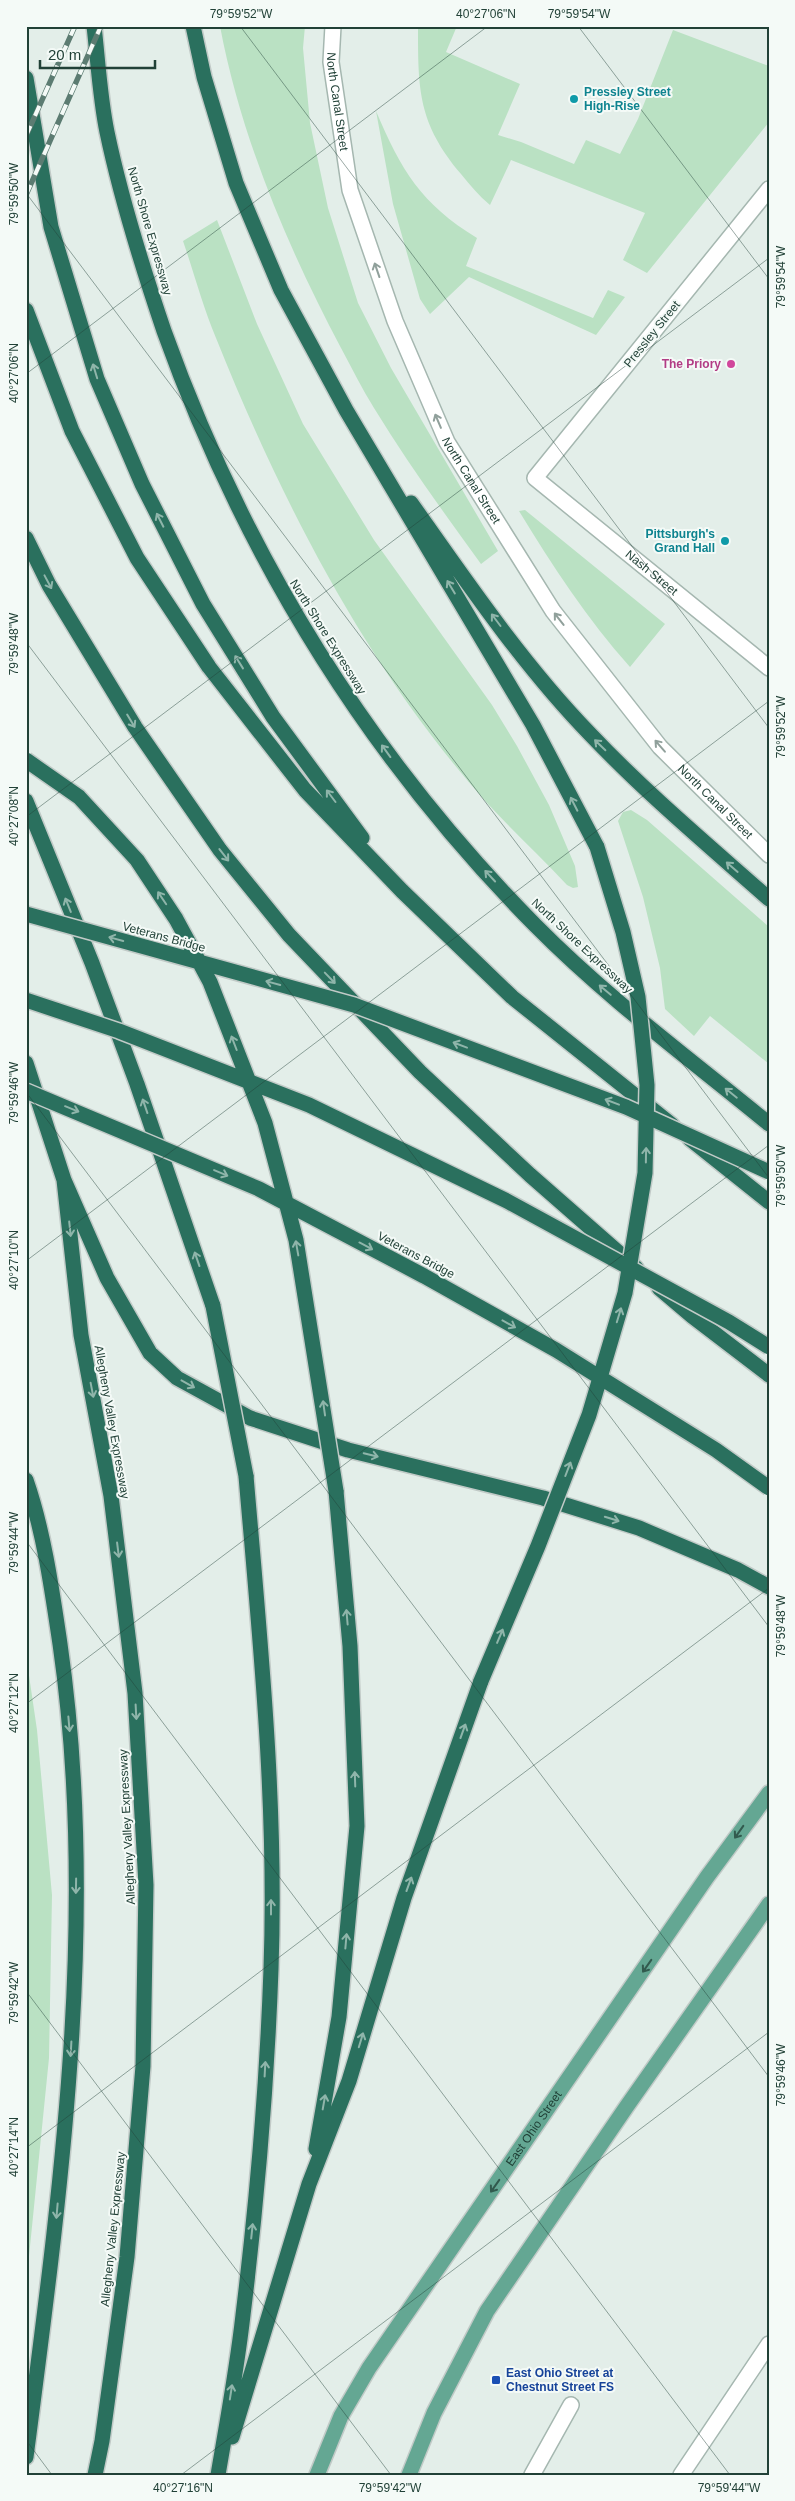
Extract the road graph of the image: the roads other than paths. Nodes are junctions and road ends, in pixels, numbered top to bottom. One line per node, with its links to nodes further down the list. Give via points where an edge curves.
1 (94, 26): 20 (highway, North Shore Expressway, one-way to 1, via 602,988 536,926 411,785 344,694 275,581 223,480 186,392 142,267 106,131)
2 (193, 26): 7 (highway, via 204,77 236,183 281,290)
3 (334, 26): 13 (street, North Canal Street, one-way to 3, via 660,747 559,619 447,442 395,321 350,190 331,62)
4 (26, 78): 14 (highway, one-way to 4, via 272,717 203,604 142,484 97,378 50,227)
5 (769, 189): 8 (street, Pressley Street)
6 (26, 310): 14 (highway, via 72,431 137,558 209,667 305,790)
7 (346, 410): 15 (highway, one-way to 7, via 654,798 589,734 530,664 454,564); 31 (highway, one-way to 7, bridge, via 349,2081 404,1898 481,1681 589,1415 625,1294 645,1173 647,1085 638,997 623,932 597,847 533,725)
8 (535, 478): 10 (street, Nash Street)
9 (26, 538): 25 (highway, one-way to 25, via 49,585 135,727 220,850 289,935 420,1072 530,1175 692,1316)
10 (769, 668)
11 (26, 760): 31 (highway, one-way to 11, bridge, via 339,2017 357,1826 350,1646 336,1491 296,1240 265,1123 210,982 176,919 137,860 78,797)
12 (26, 801): 36 (highway, one-way to 12, bridge, via 243,2316 263,2120 271,1967 271,1803 246,1476 213,1306 137,1084)
13 (769, 855)
14 (402, 891): 23 (highway, via 512,997)
15 (769, 899)
16 (26, 914): 21 (highway, Veterans Bridge, one-way to 16, bridge, via 626,1107 354,1005)
17 (26, 1000): 24 (highway, bridge, via 119,1031 309,1105 507,1201)
18 (26, 1063): 22 (highway)
19 (26, 1091): 27 (highway, Veterans Bridge, one-way to 27, bridge, via 259,1189 424,1276 556,1350 716,1450)
20 (769, 1124)
21 (769, 1172)
22 (64, 1180): 28 (highway, one-way to 28, via 108,1278 150,1353 177,1378 250,1418 330,1444 543,1498 639,1528 738,1570); 35 (highway, Allegheny Valley Expressway, one-way to 35, via 81,1335 112,1496 135,1693 146,1885 143,2066 127,2257)
23 (769, 1202)
24 (769, 1346)
25 (769, 1375)
26 (26, 1480): 34 (highway, one-way to 34, via 55,1612 64,1676 73,1766 76,1881 72,2051 56,2224)
27 (769, 1488)
28 (769, 1588)
29 (769, 1793): 37 (main road, East Ohio Street, one-way to 37, via 368,2368 341,2416)
30 (769, 1904): 38 (main road, via 487,2311 434,2413)
31 (309, 2184): 36 (highway)
32 (769, 2344): 40 (street)
33 (571, 2405): 39 (street)
34 (26, 2457)
35 (95, 2475)
36 (219, 2475)
37 (317, 2475)
38 (409, 2475)
39 (532, 2475)
40 (681, 2475)

